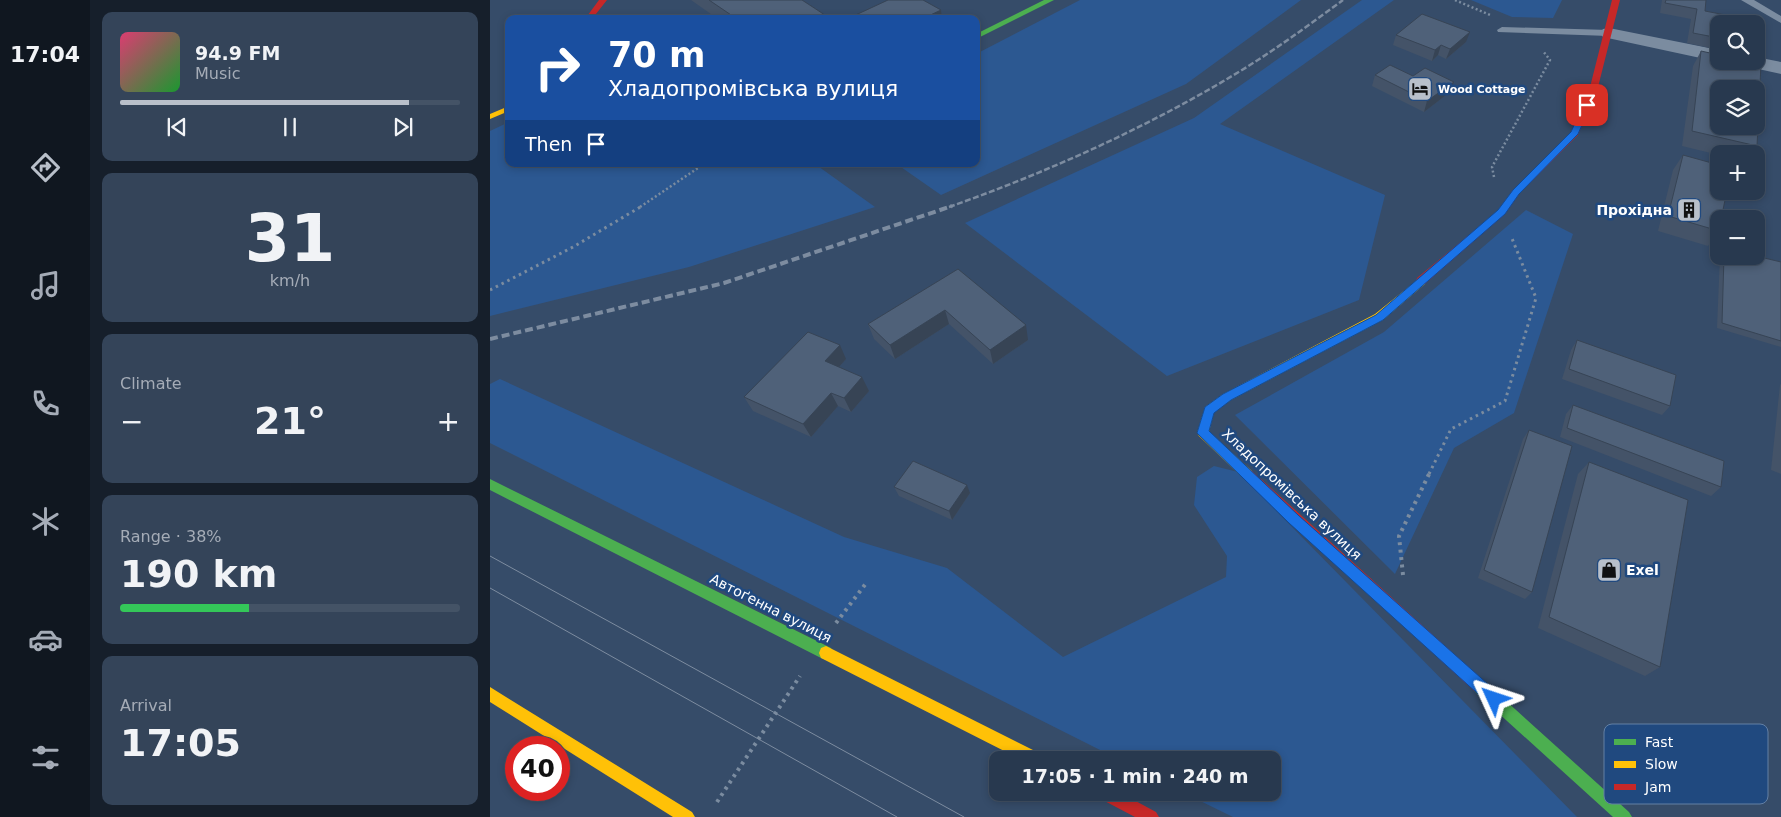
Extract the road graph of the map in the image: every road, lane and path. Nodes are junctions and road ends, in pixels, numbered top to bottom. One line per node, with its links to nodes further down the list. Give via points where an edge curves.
1 (603, 0): 5 (street)
2 (1050, 0): 10 (street)
3 (1616, 0): 9 (street, Хладопромівська вулиця)
4 (1746, 0): 6 (lane)
5 (591, 15)
6 (1781, 20)
7 (1502, 30): 8 (lane)
8 (1527, 30): 9 (lane); 17 (path, via 1550,60 1492,167)
9 (1609, 33): 11 (street); 17 (street, Хладопромівська вулиця, via 1594,91 1574,133 1516,192)
10 (980, 35)
11 (1710, 54)
12 (1765, 65): 13 (street)
13 (1781, 68)
14 (505, 110): 15 (street)
15 (490, 117)
16 (700, 167): 18 (path, via 655,199)
17 (1502, 212): 21 (path, via 1536,298 1505,401 1451,430 1399,536); 21 (street, Хладопромівська вулиця, via 1379,317 1227,397 1209,410 1203,433)
18 (490, 290)
19 (490, 484): 22 (street, Автоґенна вулиця)
20 (867, 582): 22 (path)
21 (1407, 620): 25 (street, Хладопромівська вулиця)
22 (818, 648): 24 (street, Автоґенна вулиця); 28 (path)
23 (490, 694): 29 (street)
24 (1020, 751)
25 (1604, 799)
26 (1119, 801): 30 (street)
27 (1610, 804): 31 (street, Хладопромівська вулиця)
28 (712, 810)
29 (687, 817)
30 (1150, 817)
31 (1624, 817)

